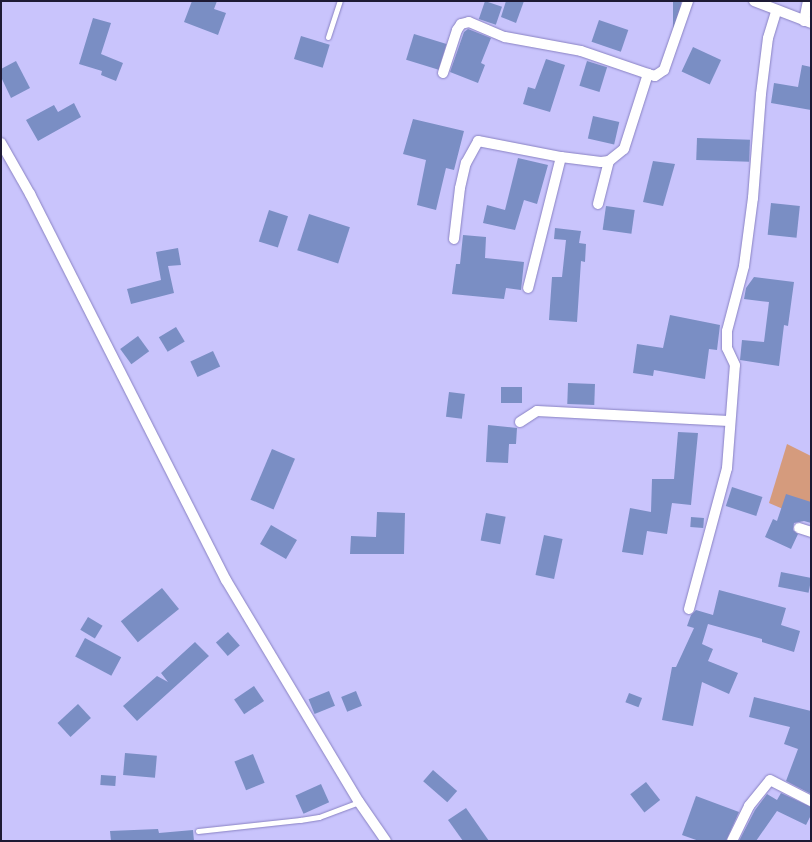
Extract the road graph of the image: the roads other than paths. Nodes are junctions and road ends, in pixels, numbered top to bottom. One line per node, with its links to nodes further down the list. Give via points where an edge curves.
1 (340, 1): 7 (lane)
2 (688, 1): 9 (street, via 664,70 655,76)
3 (754, 1): 5 (street)
4 (808, 1): 6 (street)
5 (776, 12): 6 (street); 16 (street, via 768,38 744,266 727,331 727,348 735,365)
6 (807, 22)
7 (328, 37)
8 (443, 73): 9 (street, via 457,30 461,24 469,22 505,37 581,51)
9 (648, 74): 12 (street, via 624,149)
10 (1, 143): 22 (street, via 30,194 226,580)
11 (561, 157): 12 (street); 14 (street, via 478,142 466,163 463,175); 15 (street)
12 (609, 161): 13 (street)
13 (598, 204)
14 (454, 239)
15 (528, 288)
16 (729, 421): 17 (street, via 537,411); 20 (street, via 727,468)
17 (520, 422)
18 (799, 528): 19 (street)
19 (811, 532)
20 (689, 609)
21 (811, 801): 25 (street, via 770,780 749,806)
22 (359, 802): 23 (lane, via 319,817); 24 (street)
23 (198, 831)
24 (386, 841)
25 (732, 841)

